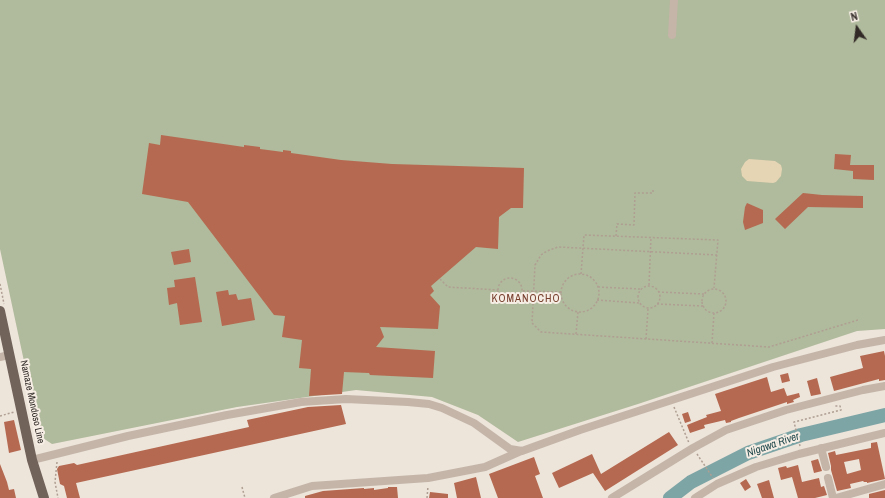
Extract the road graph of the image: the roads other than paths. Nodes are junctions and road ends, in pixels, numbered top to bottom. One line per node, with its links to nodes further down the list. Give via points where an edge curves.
1 (674, 0): 2 (street)
2 (672, 34)
3 (0, 311): 5 (main road, Namaze Mondoso Line)
4 (885, 340): 9 (street, via 773,367)
5 (5, 356): 10 (main road, Namaze Mondoso Line)
6 (885, 386): 16 (street, via 786,410 726,430)
7 (885, 433): 8 (street)
8 (821, 448): 11 (street); 17 (street, via 756,467 717,484)
9 (522, 451): 10 (street, via 510,449 474,423 429,404 346,399 301,402 227,415); 15 (street, via 485,467 428,478 312,486)
10 (32, 460): 14 (main road, Namaze Mondoso Line)
11 (826, 467)
12 (828, 478): 18 (street)
13 (885, 484): 18 (street)
14 (44, 498)
15 (274, 498)
16 (612, 498)
17 (695, 498)
18 (835, 498)

